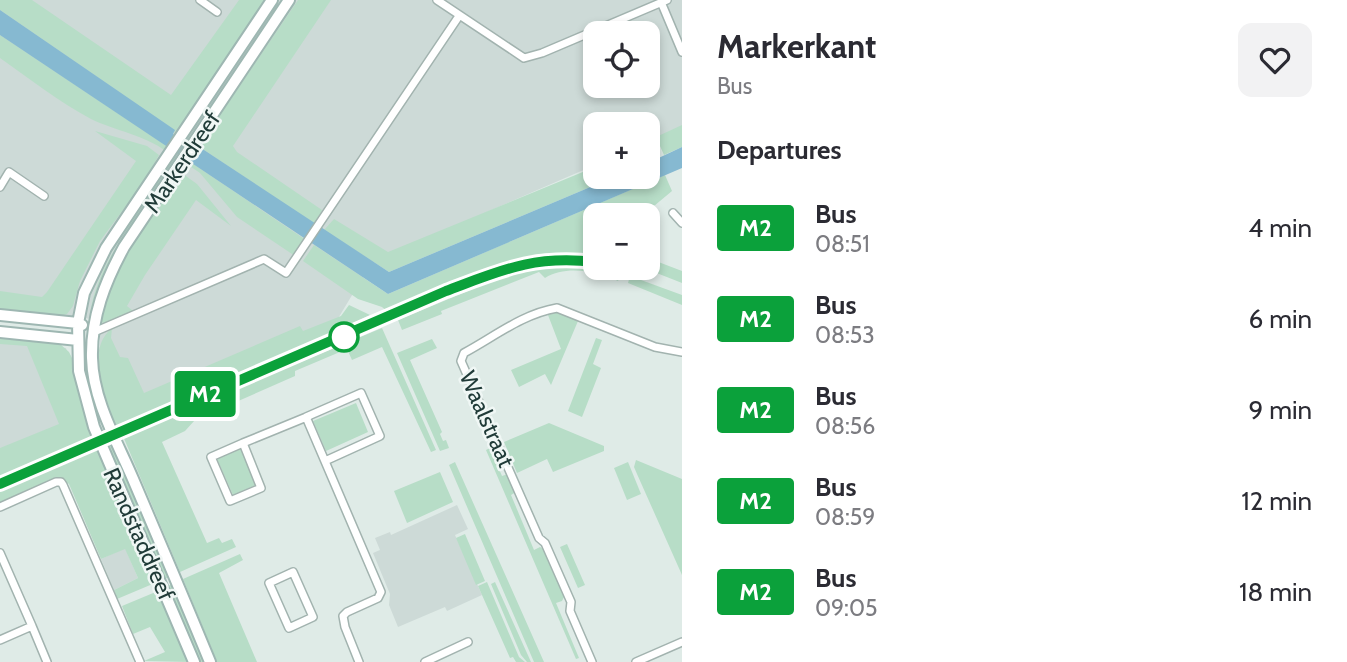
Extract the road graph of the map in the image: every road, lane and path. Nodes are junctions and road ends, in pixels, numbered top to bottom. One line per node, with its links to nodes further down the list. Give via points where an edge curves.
1 (200, 0): 6 (street)
2 (272, 0): 16 (main road, Markerdreef, via 106,248 84,293)
3 (289, 0): 18 (main road, Markerdreef, via 124,247 99,303)
4 (437, 0): 7 (street)
5 (664, 1): 7 (street, via 524,58); 8 (street)
6 (217, 12)
7 (459, 16): 18 (street, via 286,272 264,259)
8 (682, 52)
9 (0, 166): 10 (street)
10 (9, 172): 11 (street); 12 (street)
11 (0, 187)
12 (44, 196)
13 (673, 214): 14 (street)
14 (682, 223)
15 (0, 315): 16 (main road)
16 (78, 323): 18 (main road); 19 (main road, Randstaddreef)
17 (0, 331): 19 (main road)
18 (94, 332): 19 (main road); 35 (main road, Randstaddreef, via 92,359 101,405)
19 (78, 340): 34 (main road, Randstaddreef, via 79,371 90,415)
20 (682, 352): 38 (street, Waalstraat, via 655,347 557,308 506,327 464,353 461,361 545,543)
21 (309, 416): 22 (street); 23 (street); 23 (street, via 361,393 380,436)
22 (243, 443): 22 (street, via 261,488 229,501 211,457)
23 (326, 461): 36 (street, via 381,592 343,616)
24 (0, 507): 33 (street, via 56,482 63,485)
25 (0, 553): 27 (street)
26 (293, 572): 26 (street, via 313,617 289,628 269,583)
27 (32, 626): 28 (street); 32 (street)
28 (0, 640)
29 (468, 642): 31 (street)
30 (682, 642): 39 (street)
31 (438, 659): 37 (street)
32 (47, 662)
33 (140, 662)
34 (194, 662)
35 (210, 662)
36 (359, 662)
37 (425, 662)
38 (592, 662)
39 (636, 662)

